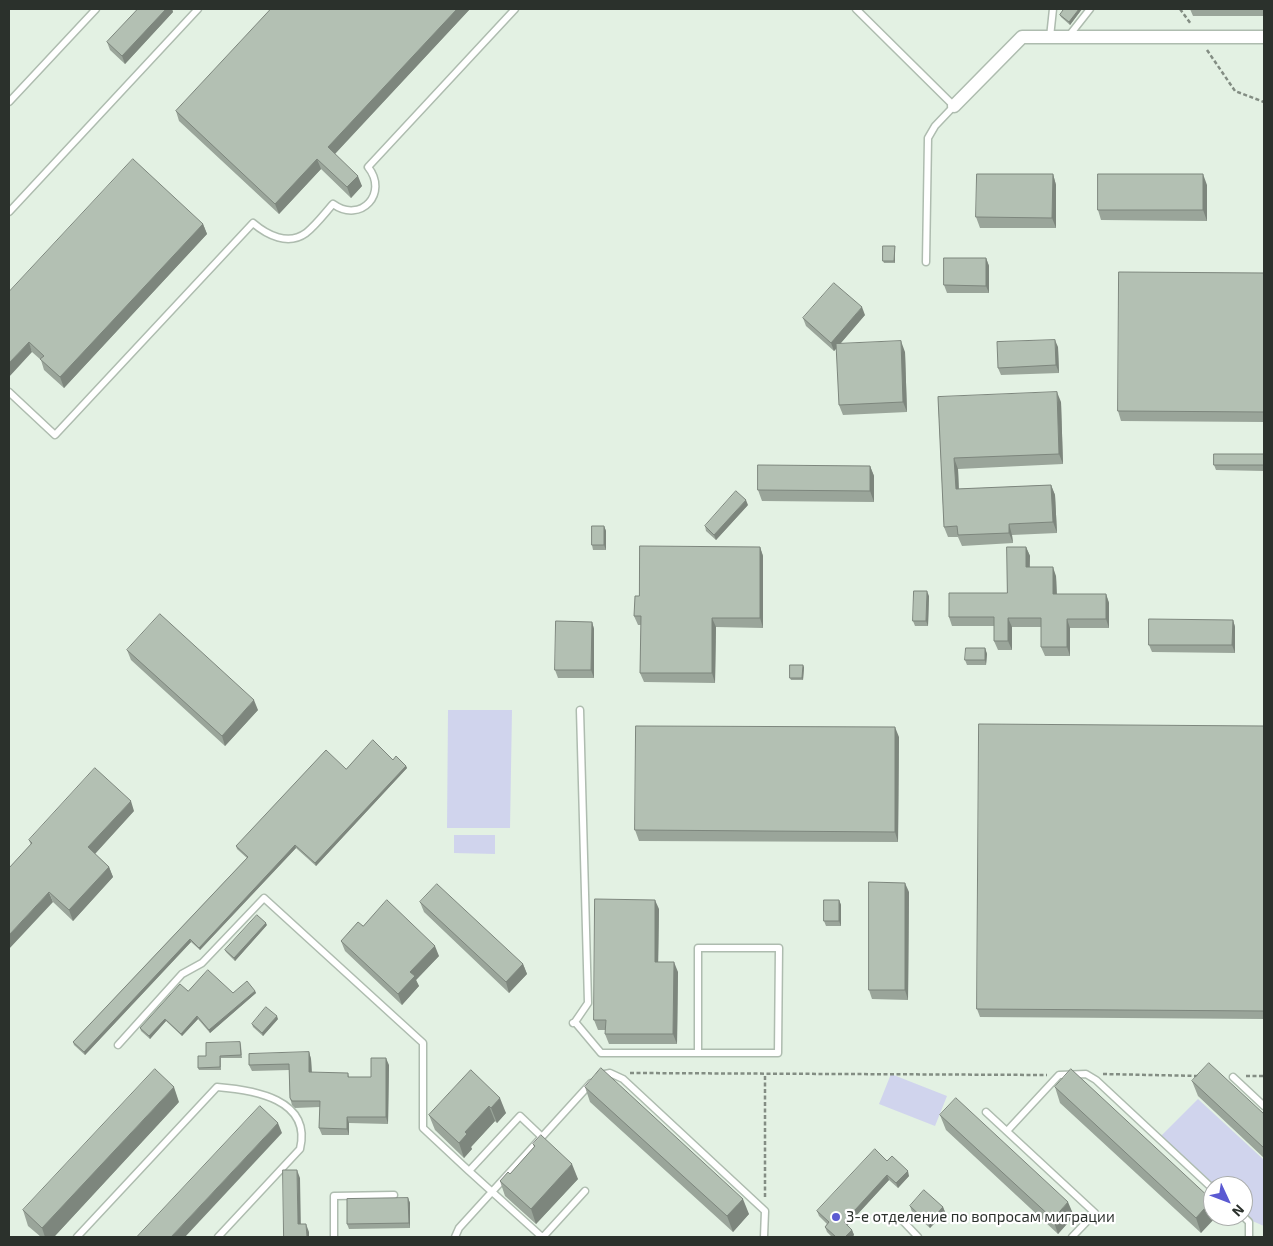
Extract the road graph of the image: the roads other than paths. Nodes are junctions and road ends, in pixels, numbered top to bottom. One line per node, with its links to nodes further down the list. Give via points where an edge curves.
1 (96, 9): 10 (lane)
2 (198, 9): 12 (lane)
3 (515, 9): 14 (lane, via 368,167 376,186 366,205 346,210 333,204 306,234 293,238 277,238 253,223 55,435)
4 (856, 9): 11 (lane)
5 (1053, 9): 7 (lane)
6 (1090, 9): 8 (lane)
7 (1050, 36): 8 (street); 11 (street, via 1022,36)
8 (1068, 36): 9 (street)
9 (1264, 37)
10 (9, 102)
11 (954, 106): 13 (lane, via 928,138)
12 (9, 212)
13 (926, 262)
14 (9, 392)
15 (580, 710): 17 (lane, via 588,1002 573,1023 601,1053)
16 (118, 1045): 23 (lane, via 182,974 202,963 264,898 423,1042 423,1128)
17 (698, 1052): 17 (lane, via 778,1053 779,948 698,948)
18 (1233, 1077): 19 (lane)
19 (1264, 1106)
20 (986, 1112): 21 (lane)
21 (1007, 1131): 24 (lane, via 1059,1075 1086,1074); 36 (lane, via 1095,1213)
22 (542, 1137): 23 (lane, via 520,1116); 26 (lane); 34 (lane, via 595,1079 610,1073 623,1079 765,1211)
23 (469, 1171): 26 (lane)
24 (1203, 1179)
25 (585, 1191): 33 (lane)
26 (492, 1192): 32 (lane, via 458,1228); 33 (lane)
27 (394, 1195): 31 (lane, via 334,1196)
28 (901, 1220): 35 (lane)
29 (77, 1237): 30 (lane, via 217,1087 246,1090 286,1106 300,1122 303,1138 300,1149)
30 (218, 1237)
31 (334, 1237)
32 (455, 1237)
33 (543, 1237)
34 (764, 1237)
35 (918, 1237)
36 (1072, 1237)

